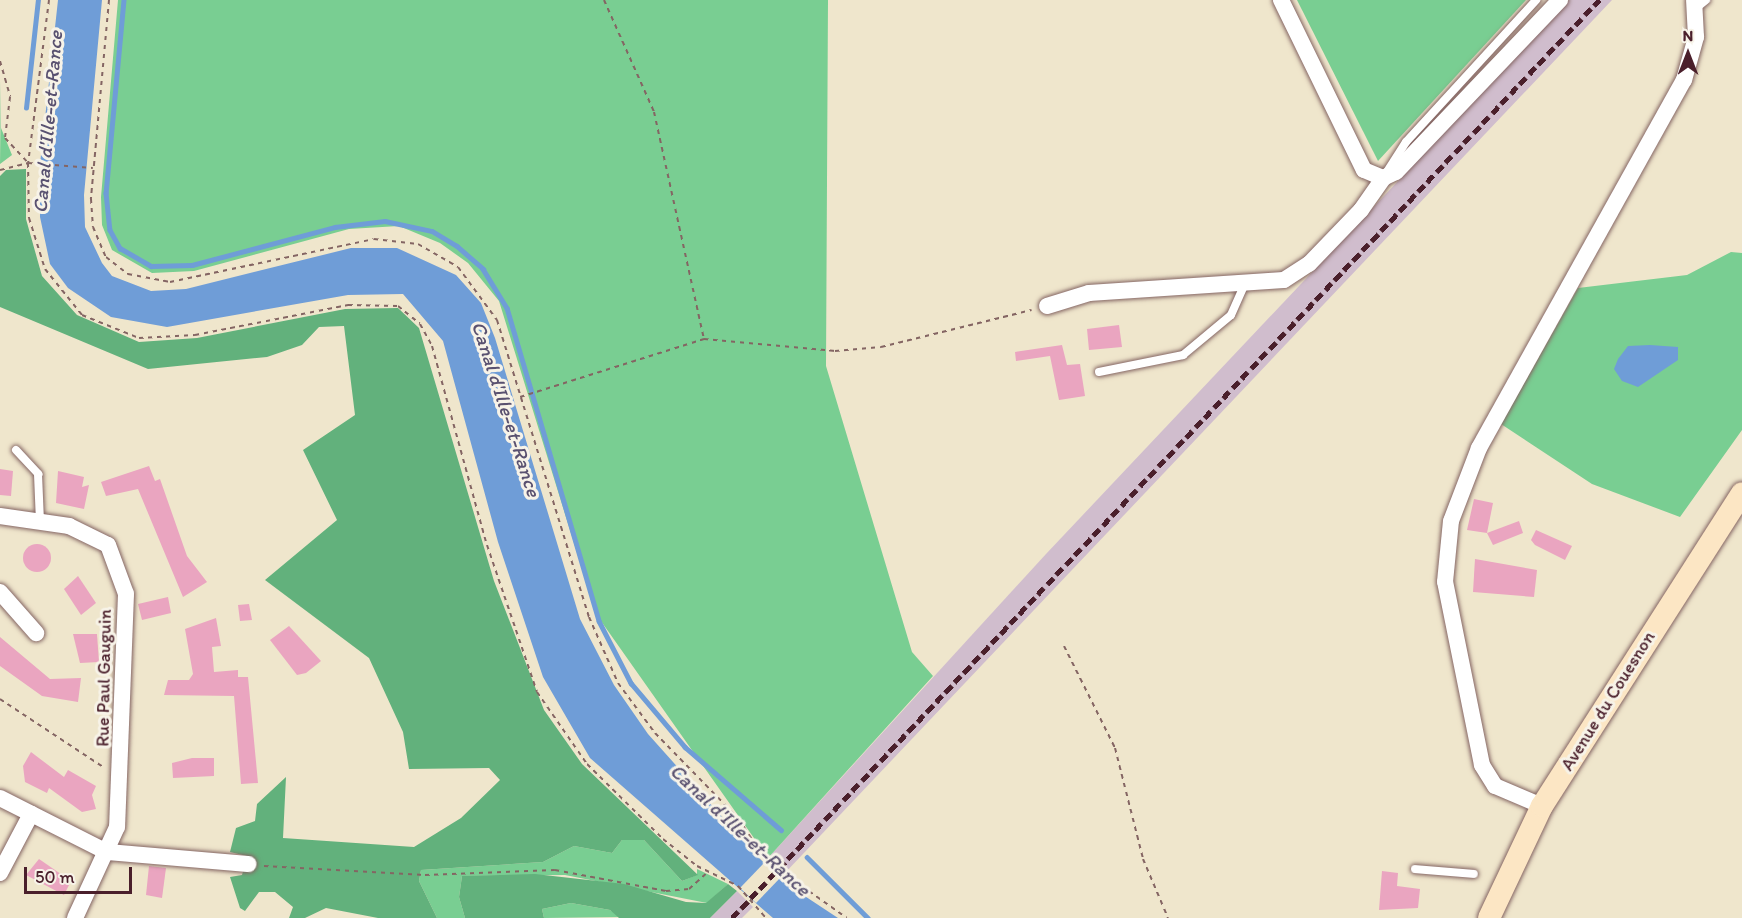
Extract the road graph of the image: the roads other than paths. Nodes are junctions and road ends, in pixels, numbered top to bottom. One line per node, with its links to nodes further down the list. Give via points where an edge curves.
1 (1281, 0): 5 (street, via 1364,170)
2 (1536, 0): 5 (lane, via 1406,142)
3 (1560, 0): 5 (street, via 1396,172)
4 (1698, 3): 16 (street, via 1696,37 1684,80 1475,456 1451,521 1445,582 1482,765 1495,786)
5 (1383, 177): 6 (street, via 1361,210 1300,271 1276,282)
6 (1245, 284): 7 (street, via 1089,293); 8 (lane, via 1231,315 1183,355)
7 (1047, 306)
8 (1099, 372)
9 (16, 450): 12 (lane, via 38,474)
10 (1742, 493): 16 (street, Avenue du Couesnon)
11 (0, 516): 12 (street, Rue Paul Gauguin)
12 (40, 522): 18 (street, Rue Paul Gauguin, via 69,526 108,545 126,594 121,779 117,827)
13 (0, 592): 14 (street)
14 (36, 633)
15 (0, 798): 17 (street)
16 (1542, 806): 24 (street, Avenue du Couesnon)
17 (31, 814): 18 (street); 21 (street)
18 (107, 852): 19 (street); 23 (street, Rue Paul Gauguin)
19 (248, 864)
20 (1414, 869): 22 (lane)
21 (0, 873)
22 (1474, 874)
23 (75, 918)
24 (1489, 918)

